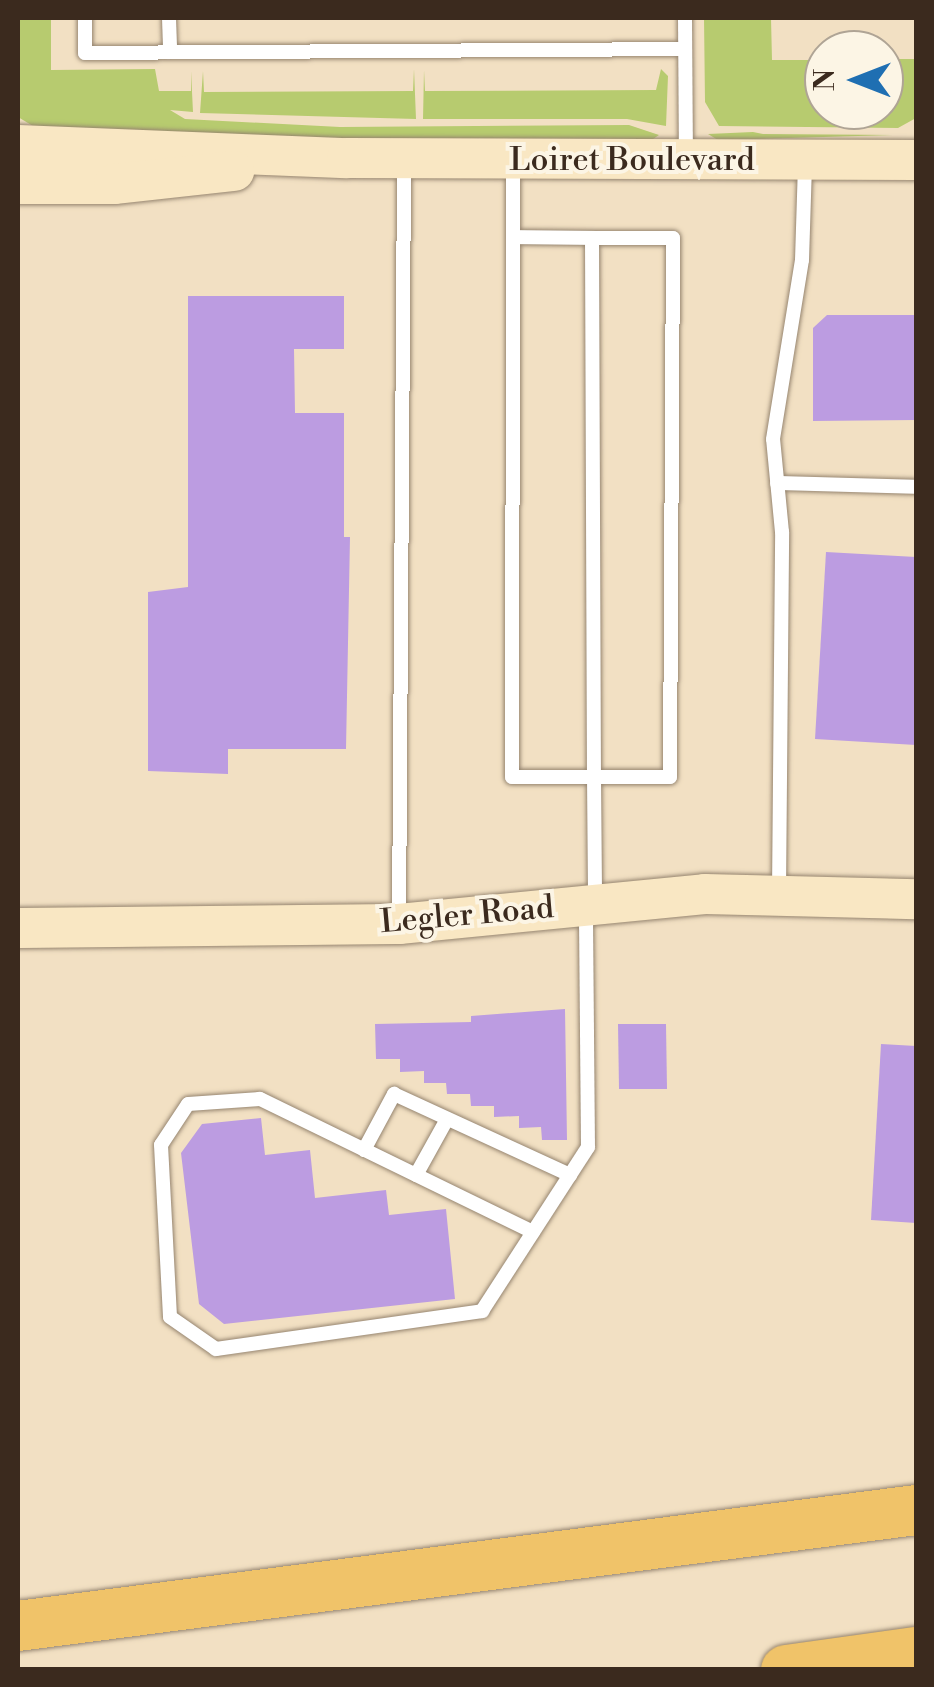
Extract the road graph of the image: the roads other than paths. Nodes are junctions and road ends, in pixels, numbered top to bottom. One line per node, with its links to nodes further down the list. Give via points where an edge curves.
1 (85, 18): 5 (lane, via 85,53)
2 (170, 18): 5 (lane)
3 (684, 18): 4 (lane)
4 (684, 49): 5 (lane); 12 (lane)
5 (170, 52)
6 (18, 145): 7 (street, Loiret Boulevard)
7 (348, 158): 8 (street, Loiret Boulevard); 13 (street, Loiret Boulevard, via 114,184)
8 (404, 159): 9 (street, Loiret Boulevard); 22 (lane)
9 (513, 159): 12 (street, Loiret Boulevard); 14 (lane)
10 (805, 160): 11 (street, Loiret Boulevard); 12 (street, Loiret Boulevard); 16 (lane, via 802,260 773,439)
11 (916, 160)
12 (686, 161)
13 (18, 184)
14 (513, 238): 15 (lane); 18 (lane, via 512,777)
15 (592, 238): 18 (lane); 18 (lane, via 673,238 670,777)
16 (777, 482): 17 (lane); 19 (lane)
17 (916, 487)
18 (594, 777): 21 (lane)
19 (779, 894): 20 (street, Legler Road); 21 (street, Legler Road)
20 (916, 899)
21 (590, 903): 22 (street, Legler Road); 27 (lane, via 588,1147)
22 (398, 924): 23 (street, Legler Road)
23 (18, 928)
24 (448, 1119): 25 (lane, via 394,1094); 26 (lane); 27 (lane)
25 (364, 1150): 26 (lane); 28 (lane, via 260,1099 188,1104 160,1145 170,1317 216,1349 482,1310)
26 (416, 1175): 28 (lane)
27 (570, 1175): 28 (lane)
28 (533, 1232)
29 (916, 1510): 30 (highway)
30 (18, 1626)
31 (916, 1652): 32 (highway)
32 (786, 1670)

